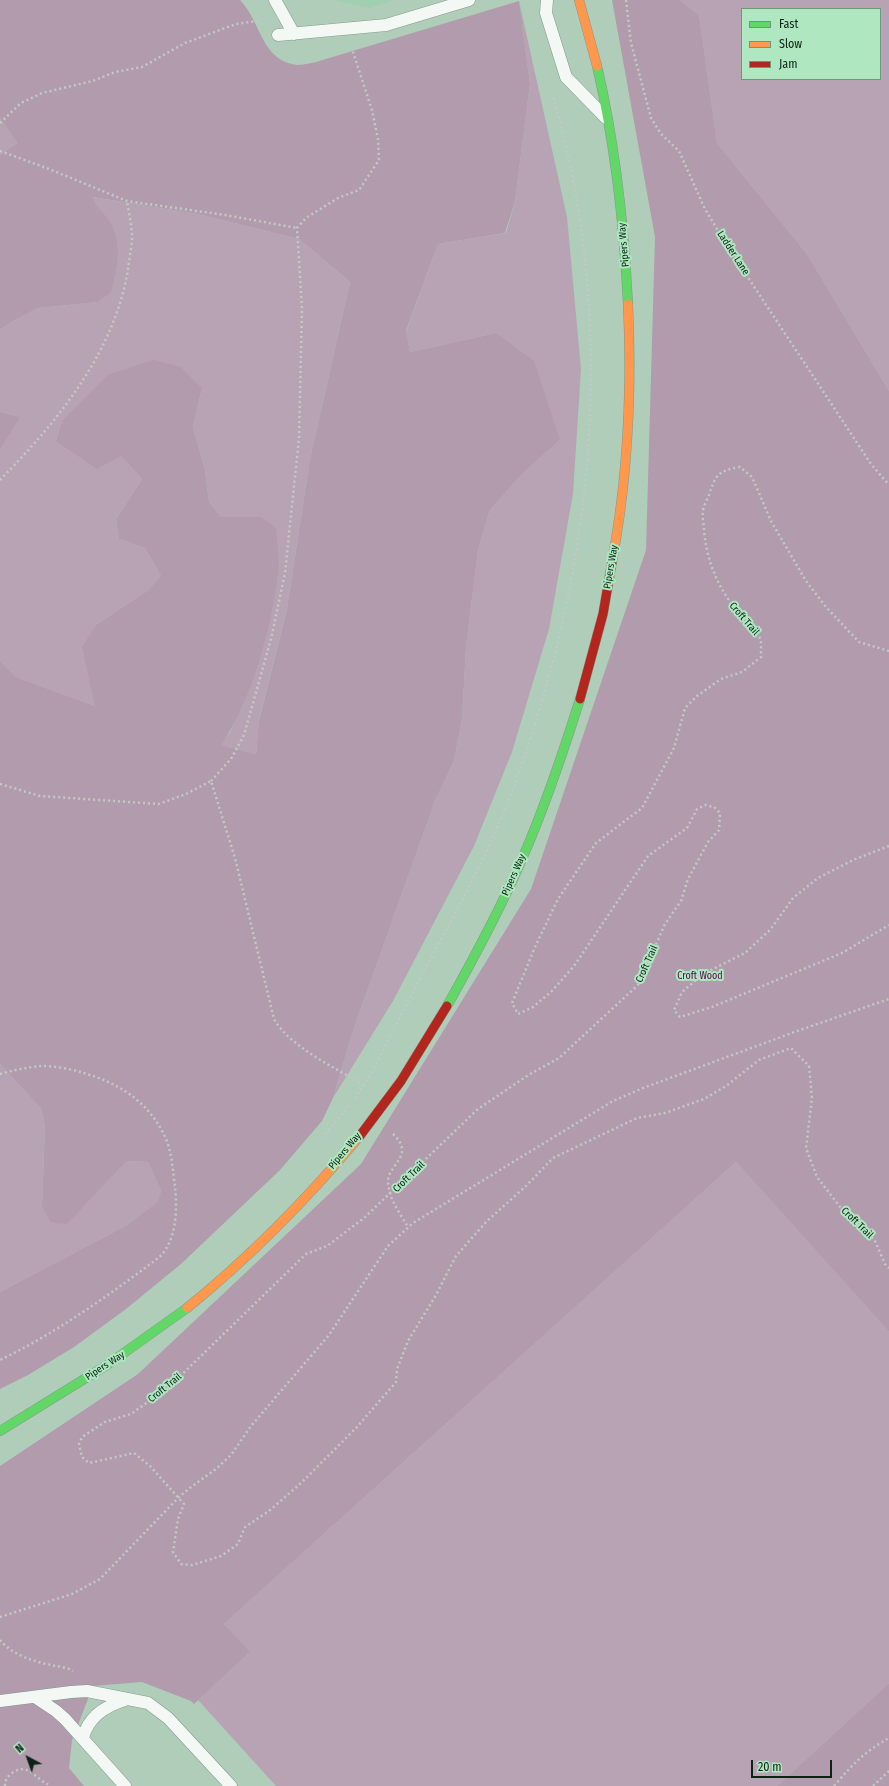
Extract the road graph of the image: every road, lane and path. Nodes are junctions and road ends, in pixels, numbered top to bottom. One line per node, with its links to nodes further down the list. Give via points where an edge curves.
1 (275, 0): 8 (lane)
2 (469, 0): 6 (lane, via 386,25)
3 (548, 0): 10 (lane, via 546,13 566,77)
4 (579, 0): 10 (main road, Pipers Way, via 590,31)
5 (626, 0): 16 (path, Ladder Lane, via 631,43 651,118 660,134 679,151 704,207 724,241 871,464)
6 (345, 29): 8 (lane); 14 (path, via 372,110 379,160 359,190 338,198 306,218)
7 (278, 34): 8 (lane); 11 (path, via 256,21 236,24 185,43 142,67 42,93 21,103)
8 (294, 34)
9 (551, 87): 24 (path, via 578,202 591,332 592,397 587,470 567,604 538,718 494,834 469,889)
10 (609, 122): 26 (main road, Pipers Way, via 622,222 630,366 624,480 602,617 587,675 562,752 513,878 445,1009 399,1084)
11 (0, 123)
12 (0, 151): 13 (path)
13 (127, 202): 14 (path); 15 (path, via 132,238 127,278 115,320 78,387 27,452)
14 (297, 228): 18 (path, via 302,310 300,415 285,574 271,639 244,735 231,759)
15 (0, 480)
16 (889, 485)
17 (889, 651): 28 (path, Croft Trail, via 859,642 826,607 806,581 771,521 752,477 740,467 728,469 716,477 702,511 705,545 711,566 726,598 761,639 761,657 742,672 721,679 685,708 674,748 642,808 596,843 558,900 512,1003 518,1014 533,1007 552,991 574,966 648,856 687,828 697,809 705,805 714,807 720,813 720,830 708,842 688,879 681,901 665,924 638,985 559,1058 478,1109)
18 (211, 781): 19 (path, via 159,804 40,796); 24 (path, via 235,858 274,1019 292,1040)
19 (0, 784)
20 (889, 846): 21 (path, via 818,878 793,898 770,930 745,953 703,974 682,992 674,1010 680,1017 712,1008 842,953)
21 (889, 925)
22 (889, 999): 29 (path, via 764,1043 613,1101)
23 (0, 1074): 31 (path, via 43,1066 72,1070 101,1078 133,1096 157,1122 167,1141 177,1205 172,1236 164,1252 153,1262 68,1321)
24 (364, 1085): 25 (path)
25 (354, 1099): 26 (path); 27 (path)
26 (374, 1117): 28 (path, via 400,1140 402,1155 388,1180); 32 (main road, Pipers Way, via 298,1205 214,1285 126,1352)
27 (318, 1144)
28 (390, 1195): 29 (path); 33 (path, Croft Trail, via 327,1246 306,1254 169,1387 130,1414 105,1422 82,1437 79,1444 82,1457 89,1463 134,1453)
29 (408, 1227): 33 (path, via 388,1246 329,1335 255,1421 231,1455)
30 (889, 1268): 33 (path, Croft Trail, via 874,1239 847,1216 817,1177 806,1148 812,1098 809,1066 791,1048 759,1060 726,1086 704,1099 665,1113 637,1118 553,1158 486,1222 456,1256 408,1341 397,1368 396,1382 357,1427 301,1483 269,1511 245,1526 238,1544 221,1556 192,1565 181,1564 173,1552 178,1519 184,1504)
31 (0, 1360)
32 (0, 1431)
33 (179, 1497): 34 (path, via 100,1579 72,1594)
34 (0, 1617)
35 (0, 1640): 36 (path, via 6,1648 14,1652 36,1661 72,1670)
36 (87, 1691): 37 (lane); 38 (lane)
37 (35, 1697): 39 (lane); 40 (lane, via 56,1711)
38 (127, 1699): 40 (lane, via 112,1704 94,1716); 46 (lane, via 148,1703 161,1712)
39 (0, 1701)
40 (83, 1738): 45 (lane)
41 (889, 1738): 47 (path, via 869,1750)
42 (889, 1771): 48 (path)
43 (5, 1786): 44 (path, via 5,1780 9,1775 24,1768 32,1771)
44 (49, 1786)
45 (125, 1786)
46 (231, 1786)
47 (834, 1786)
48 (873, 1786)

